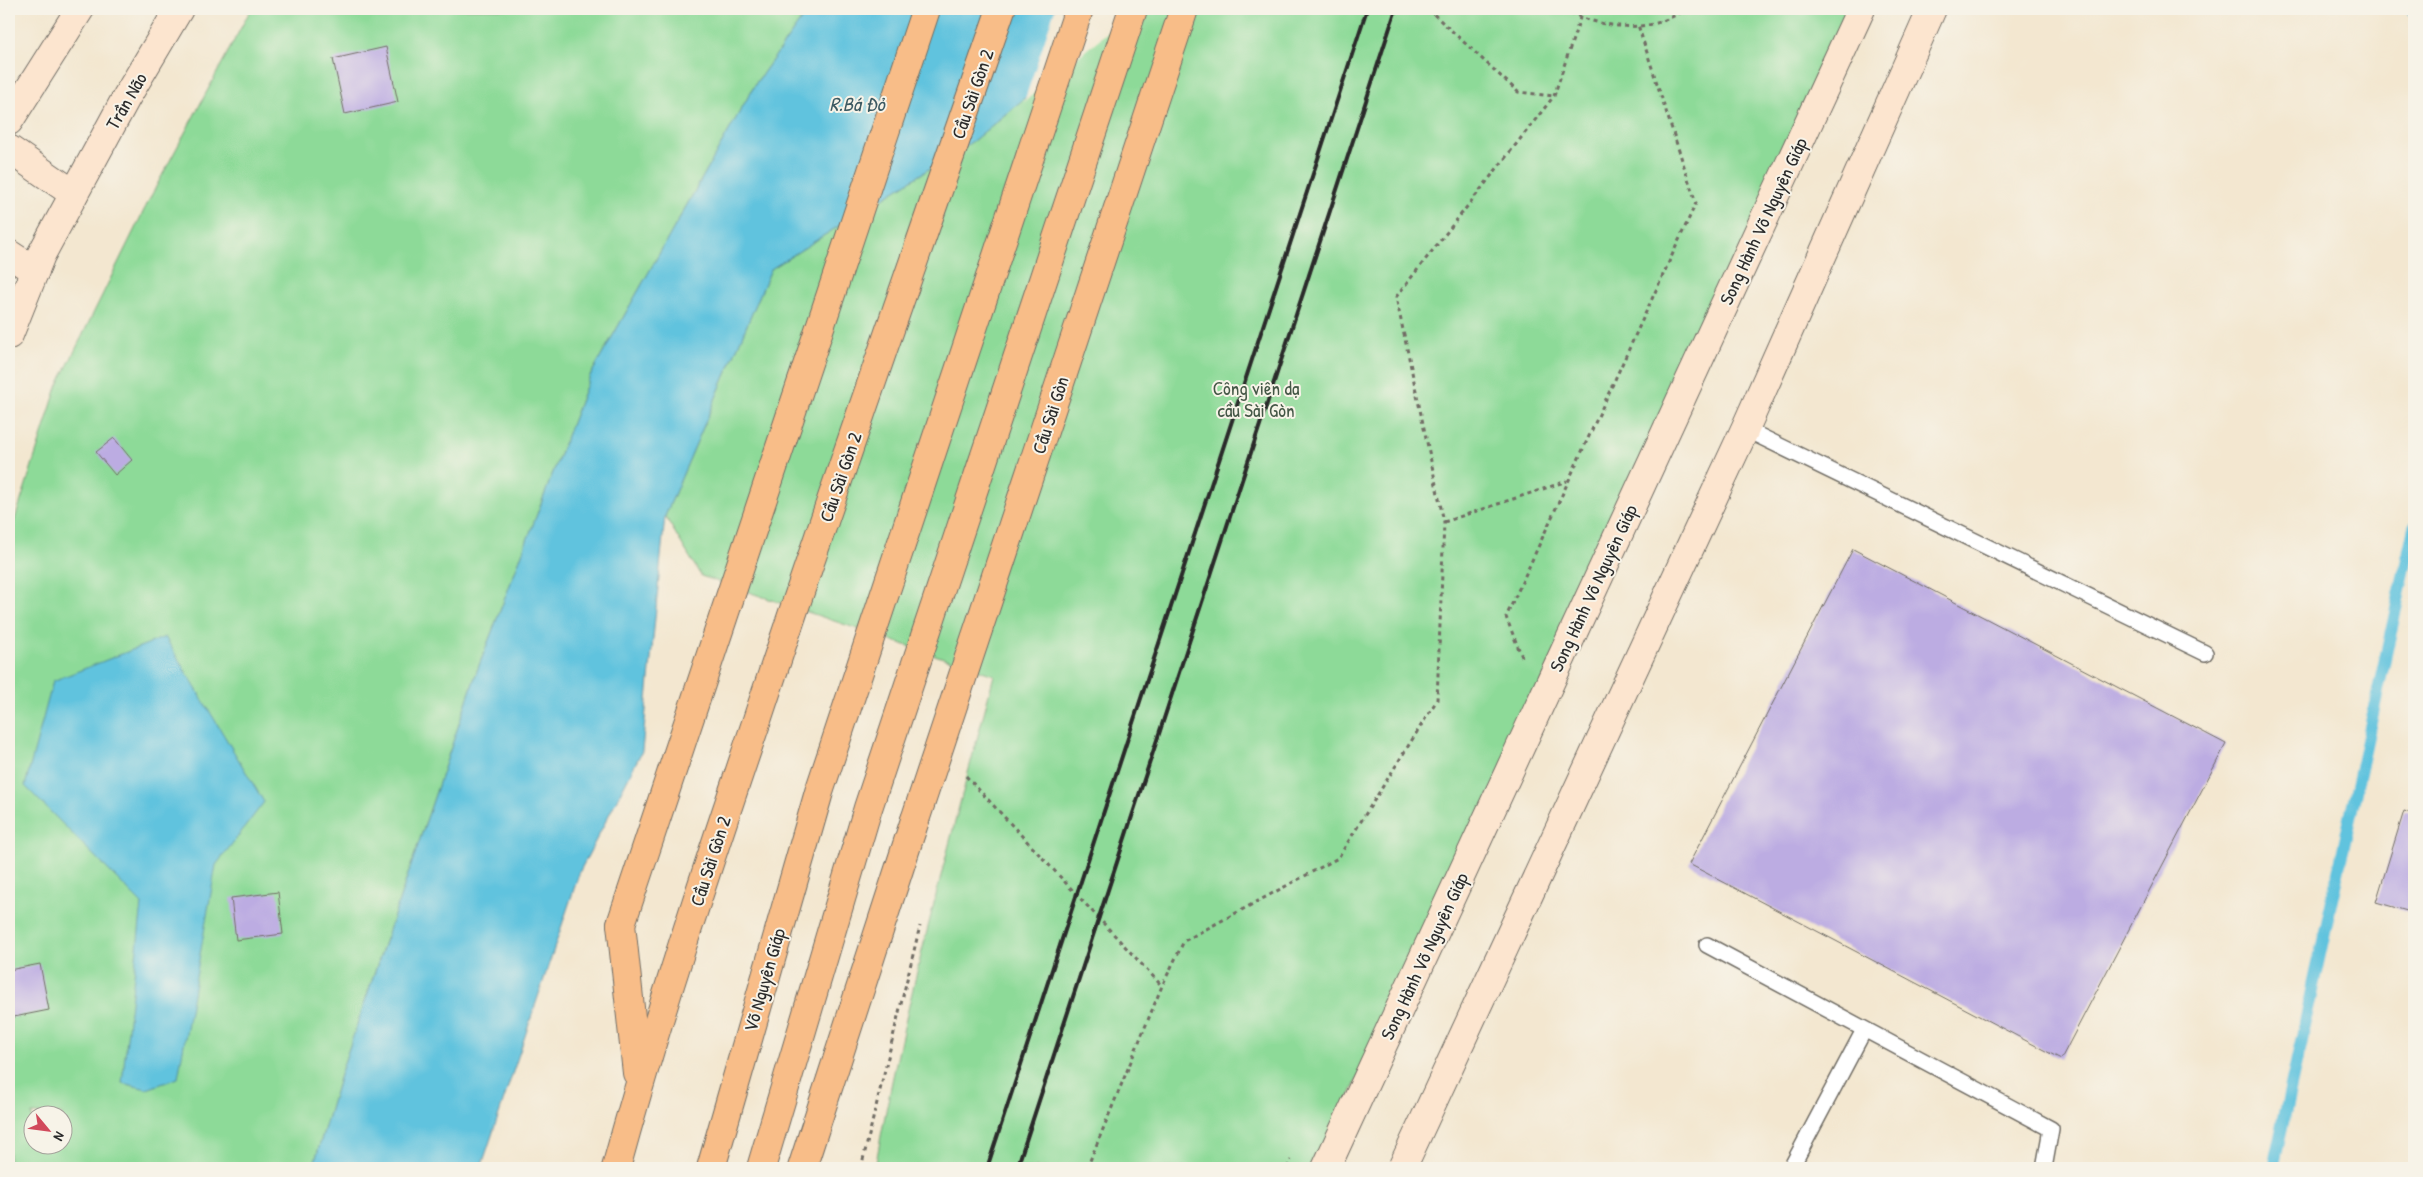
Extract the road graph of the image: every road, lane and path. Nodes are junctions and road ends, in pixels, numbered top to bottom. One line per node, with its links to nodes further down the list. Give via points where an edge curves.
1 (80, 9): 16 (main road)
2 (179, 9): 18 (main road, Trần Não)
3 (926, 9): 32 (main road, via 621,924)
4 (1001, 9): 32 (main road, Cầu Sài Gòn 2, via 791,616 681,946)
5 (1079, 9): 35 (main road, Võ Nguyên Giáp, via 819,792)
6 (1133, 9): 33 (main road, via 868,808)
7 (1184, 9): 36 (main road, Cầu Sài Gòn)
8 (1428, 9): 15 (path, via 1518,92)
9 (1563, 9): 13 (path)
10 (1688, 9): 14 (path, via 1659,22)
11 (1861, 9): 39 (main road, Song Hành Võ Nguyên Giáp)
12 (1932, 9): 22 (main road)
13 (1580, 18): 14 (path, via 1621,27); 15 (path)
14 (1638, 25): 23 (path, via 1696,202)
15 (1554, 96): 24 (path, via 1396,297)
16 (9, 121)
17 (9, 149): 18 (main road)
18 (74, 194): 20 (main road, Trần Não)
19 (9, 254): 20 (main road)
20 (35, 271): 21 (main road, Trần Não)
21 (9, 335)
22 (1745, 429): 25 (lane); 40 (main road)
23 (1568, 481): 24 (path); 26 (path, via 1506,616)
24 (1444, 522): 30 (path, via 1437,700 1338,858 1184,941)
25 (2205, 653)
26 (1526, 665)
27 (966, 775): 30 (path)
28 (921, 920): 37 (path)
29 (1707, 945): 31 (lane)
30 (1162, 986): 38 (path)
31 (1864, 1030): 41 (lane); 42 (lane, via 2051,1129)
32 (639, 1084): 34 (main road)
33 (768, 1160)
34 (616, 1168)
35 (710, 1168)
36 (802, 1168)
37 (861, 1168)
38 (1087, 1168)
39 (1326, 1168)
40 (1402, 1168)
41 (1791, 1168)
42 (2044, 1168)

